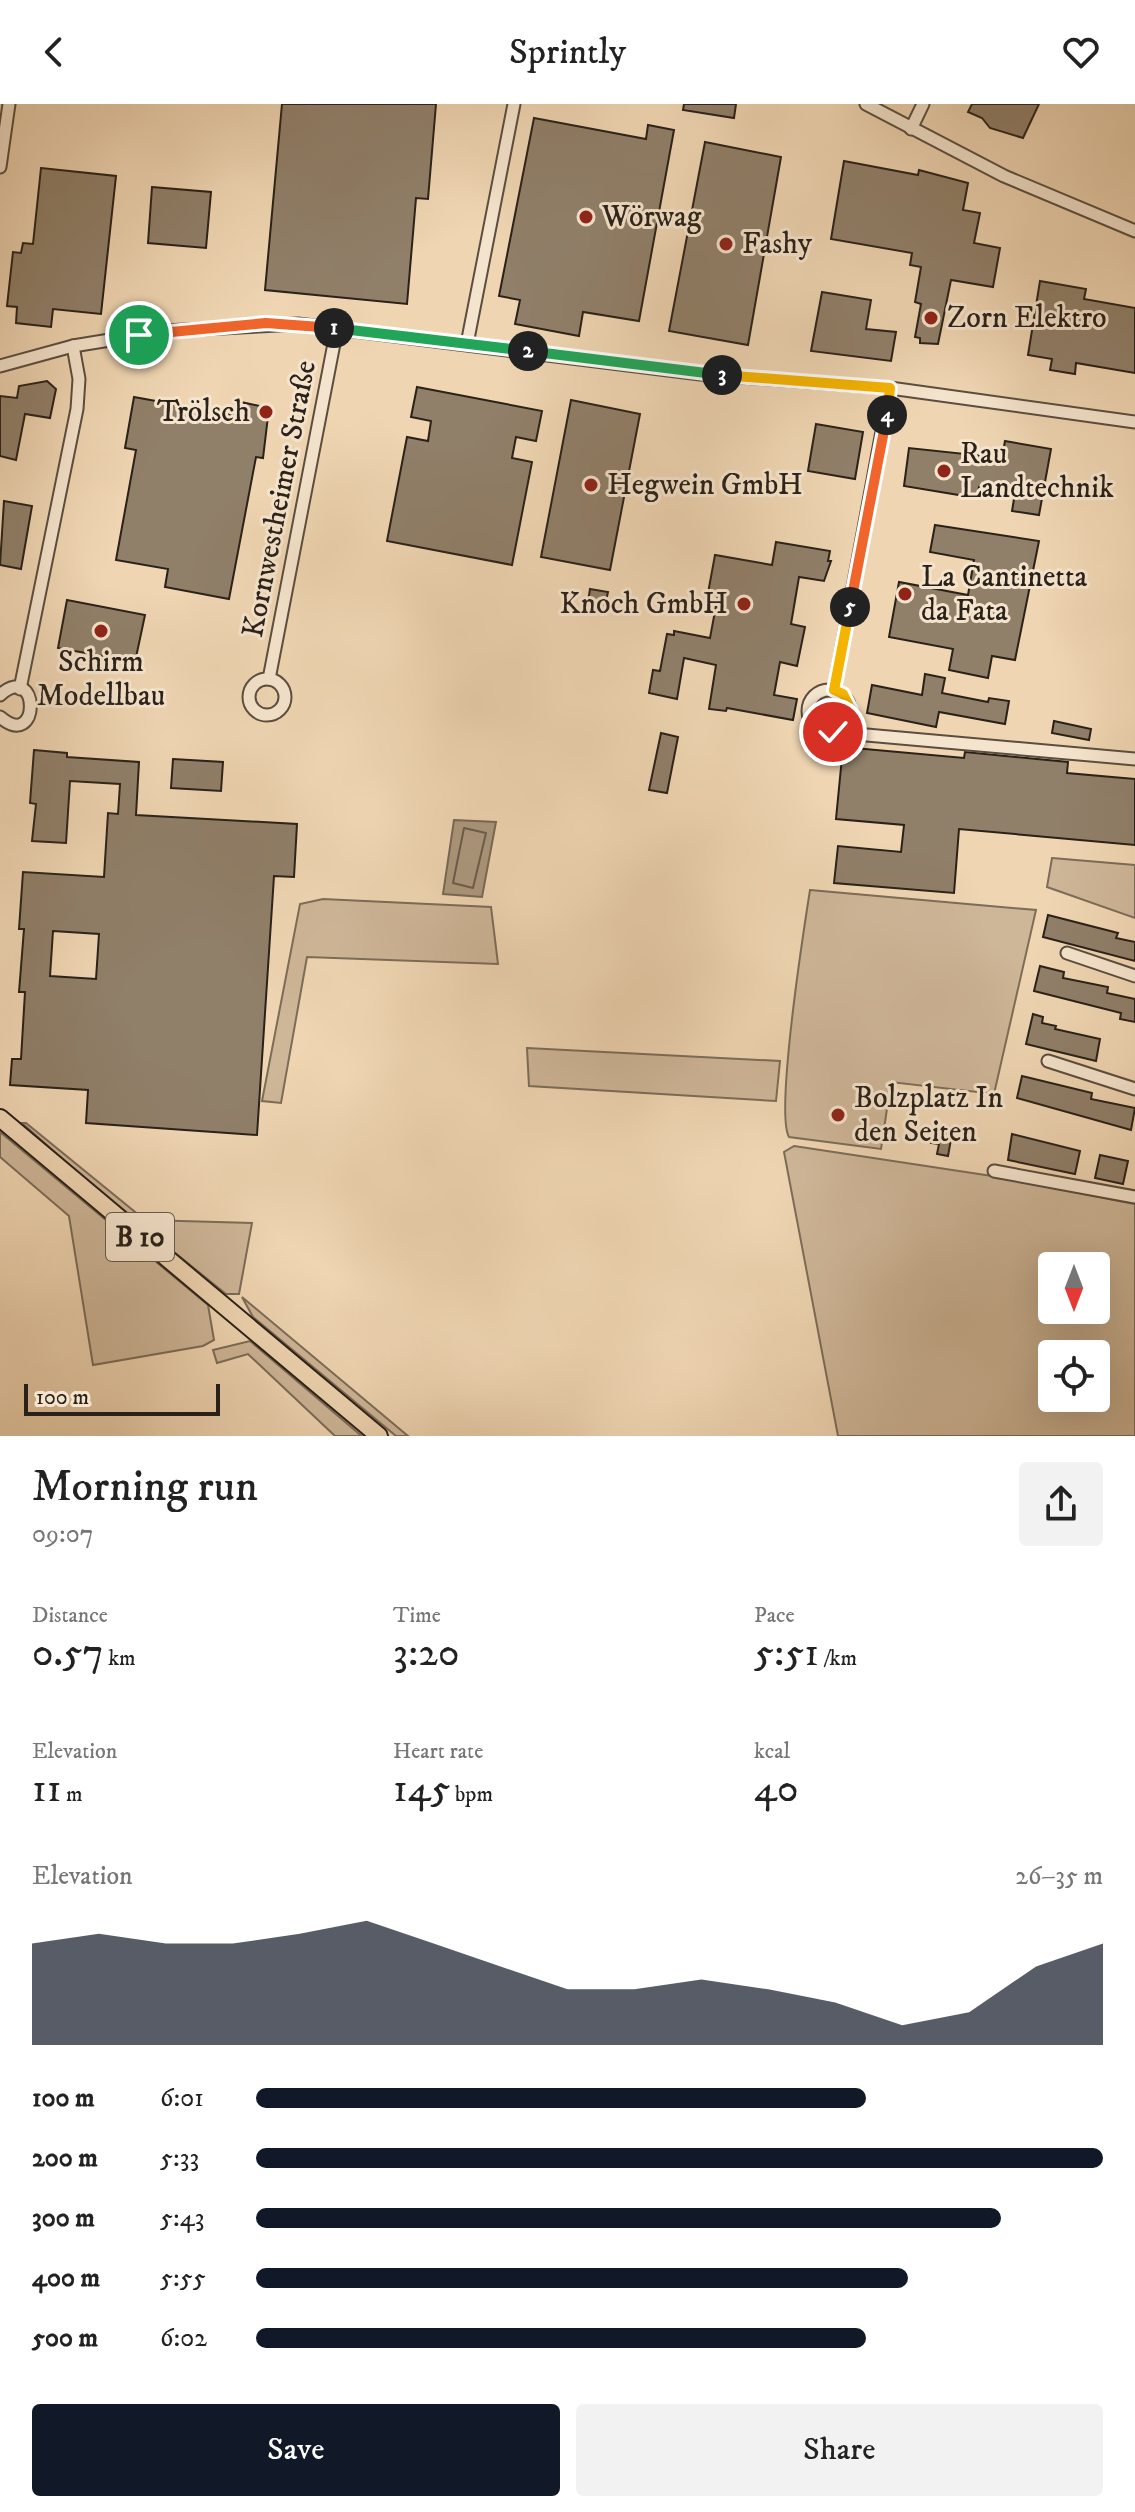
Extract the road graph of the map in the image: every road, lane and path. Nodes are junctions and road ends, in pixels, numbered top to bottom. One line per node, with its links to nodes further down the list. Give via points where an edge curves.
1 (9, 104): 6 (street)
2 (514, 104): 9 (street)
3 (866, 104): 5 (street)
4 (923, 104): 5 (street)
5 (911, 129): 7 (street, via 1004,176)
6 (0, 167)
7 (1135, 231)
8 (337, 328): 9 (street, Kornwestheimer Straße); 10 (street, Kornwestheimer Straße, via 238,325); 14 (street, Kornwestheimer Straße)
9 (467, 344): 12 (street, Kornwestheimer Straße, via 700,374)
10 (73, 346): 11 (street, Kornwestheimer Straße); 15 (street, via 77,409)
11 (0, 366)
12 (890, 388): 13 (street, Kornwestheimer Straße); 16 (street)
13 (1135, 422)
14 (269, 679)
15 (20, 689): 17 (street); 18 (street, via 31,701 29,717 14,724)
16 (834, 690): 19 (street, via 843,694 851,710 843,727); 19 (street, via 817,694 808,710 815,726)
17 (0, 695)
18 (0, 717)
19 (833, 732): 20 (street)
20 (1135, 759)
21 (1067, 953): 22 (street)
22 (1135, 976)
23 (1048, 1061): 24 (street)
24 (1135, 1089)
25 (0, 1118): 28 (main road, B 10)
26 (994, 1171): 27 (street)
27 (1135, 1197)
28 (379, 1436)

